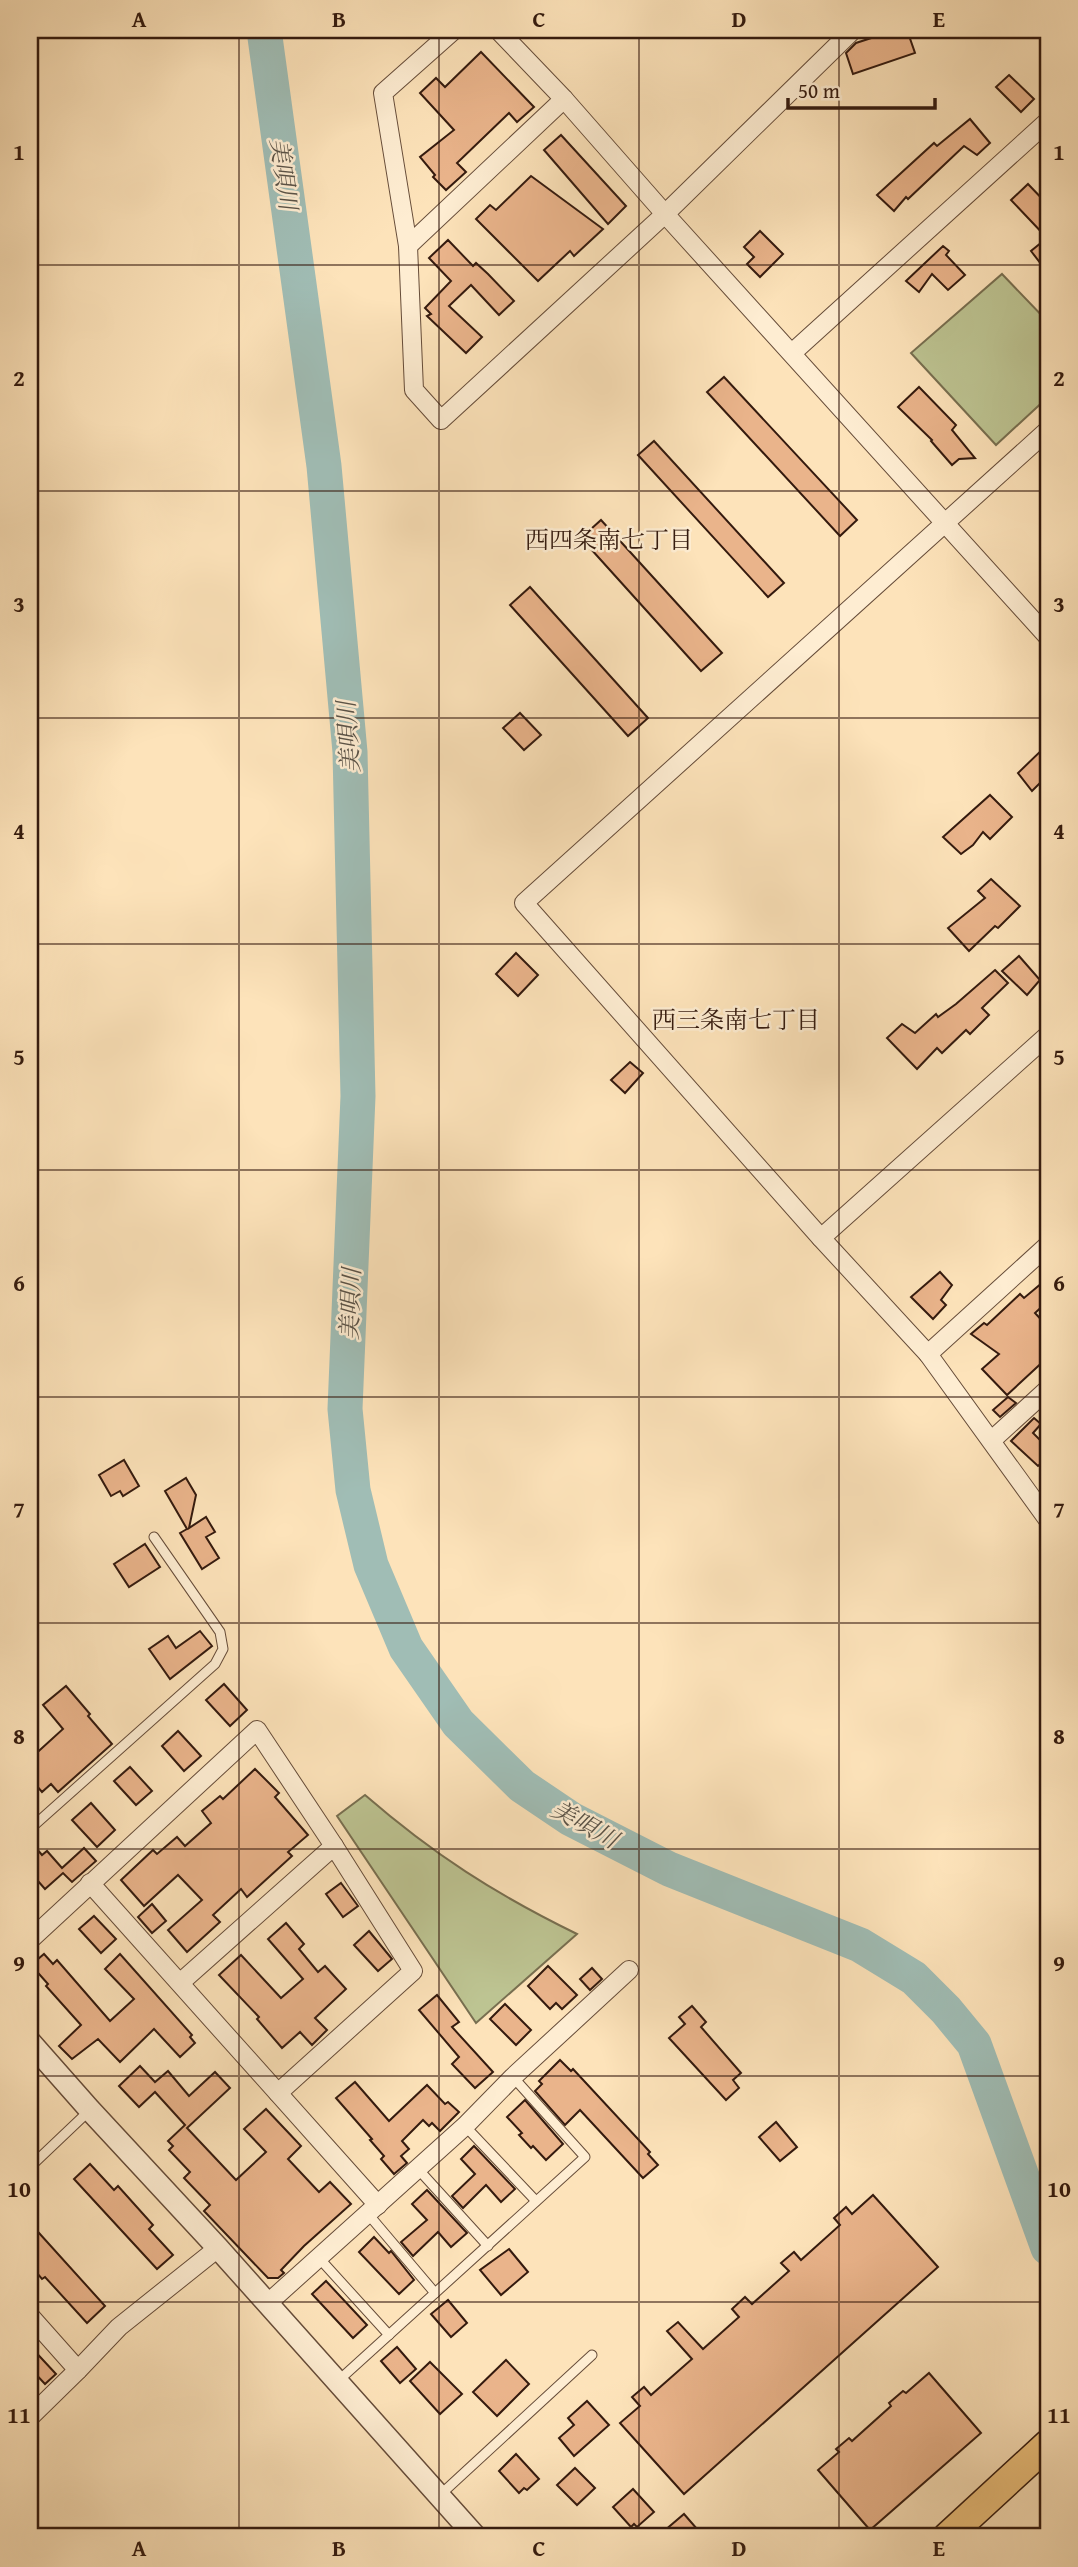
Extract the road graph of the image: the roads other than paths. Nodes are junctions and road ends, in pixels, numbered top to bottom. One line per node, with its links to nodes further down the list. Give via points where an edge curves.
1 (454, 30): 7 (street, via 383,93)
2 (498, 30): 4 (street)
3 (853, 30): 6 (street)
4 (564, 99): 6 (street); 7 (street)
5 (1048, 121): 8 (street)
6 (665, 214): 7 (street, via 441,420 414,390); 8 (street)
7 (408, 246)
8 (792, 353): 10 (street)
9 (1048, 430): 10 (street)
10 (945, 522): 11 (street); 13 (street, via 524,903)
11 (1048, 637)
12 (1048, 1035): 13 (street)
13 (821, 1238): 15 (street)
14 (1048, 1245): 15 (street)
15 (928, 1354): 17 (street)
16 (1048, 1389): 17 (street)
17 (992, 1440): 18 (street)
18 (1048, 1520)
19 (153, 1537): 20 (lane, via 220,1632 223,1649 215,1664)
20 (30, 1829)
21 (334, 1846): 22 (street, via 257,1730); 25 (street); 28 (street, via 413,1971)
22 (90, 1883): 23 (street); 25 (street)
23 (30, 1940)
24 (629, 1970): 27 (street)
25 (181, 1982): 28 (street)
26 (30, 2042): 29 (street)
27 (513, 2077): 30 (street); 33 (lane, via 585,2157)
28 (278, 2093): 34 (street)
29 (90, 2110): 31 (lane); 36 (street)
30 (465, 2126): 32 (street); 33 (lane)
31 (30, 2167)
32 (418, 2169): 34 (street); 35 (lane)
33 (536, 2201): 35 (lane)
34 (373, 2210): 37 (street); 38 (lane)
35 (488, 2246): 38 (lane)
36 (218, 2248): 39 (street); 43 (street, via 119,2326)
37 (319, 2258): 39 (street); 41 (lane)
38 (435, 2293): 41 (lane)
39 (267, 2304): 44 (street)
40 (30, 2316): 43 (street)
41 (389, 2335): 44 (lane)
42 (592, 2355): 47 (lane)
43 (78, 2370): 45 (street)
44 (338, 2381): 47 (street)
45 (33, 2407)
46 (1048, 2444): 49 (highway)
47 (439, 2496): 48 (street)
48 (476, 2537)
49 (947, 2537)

